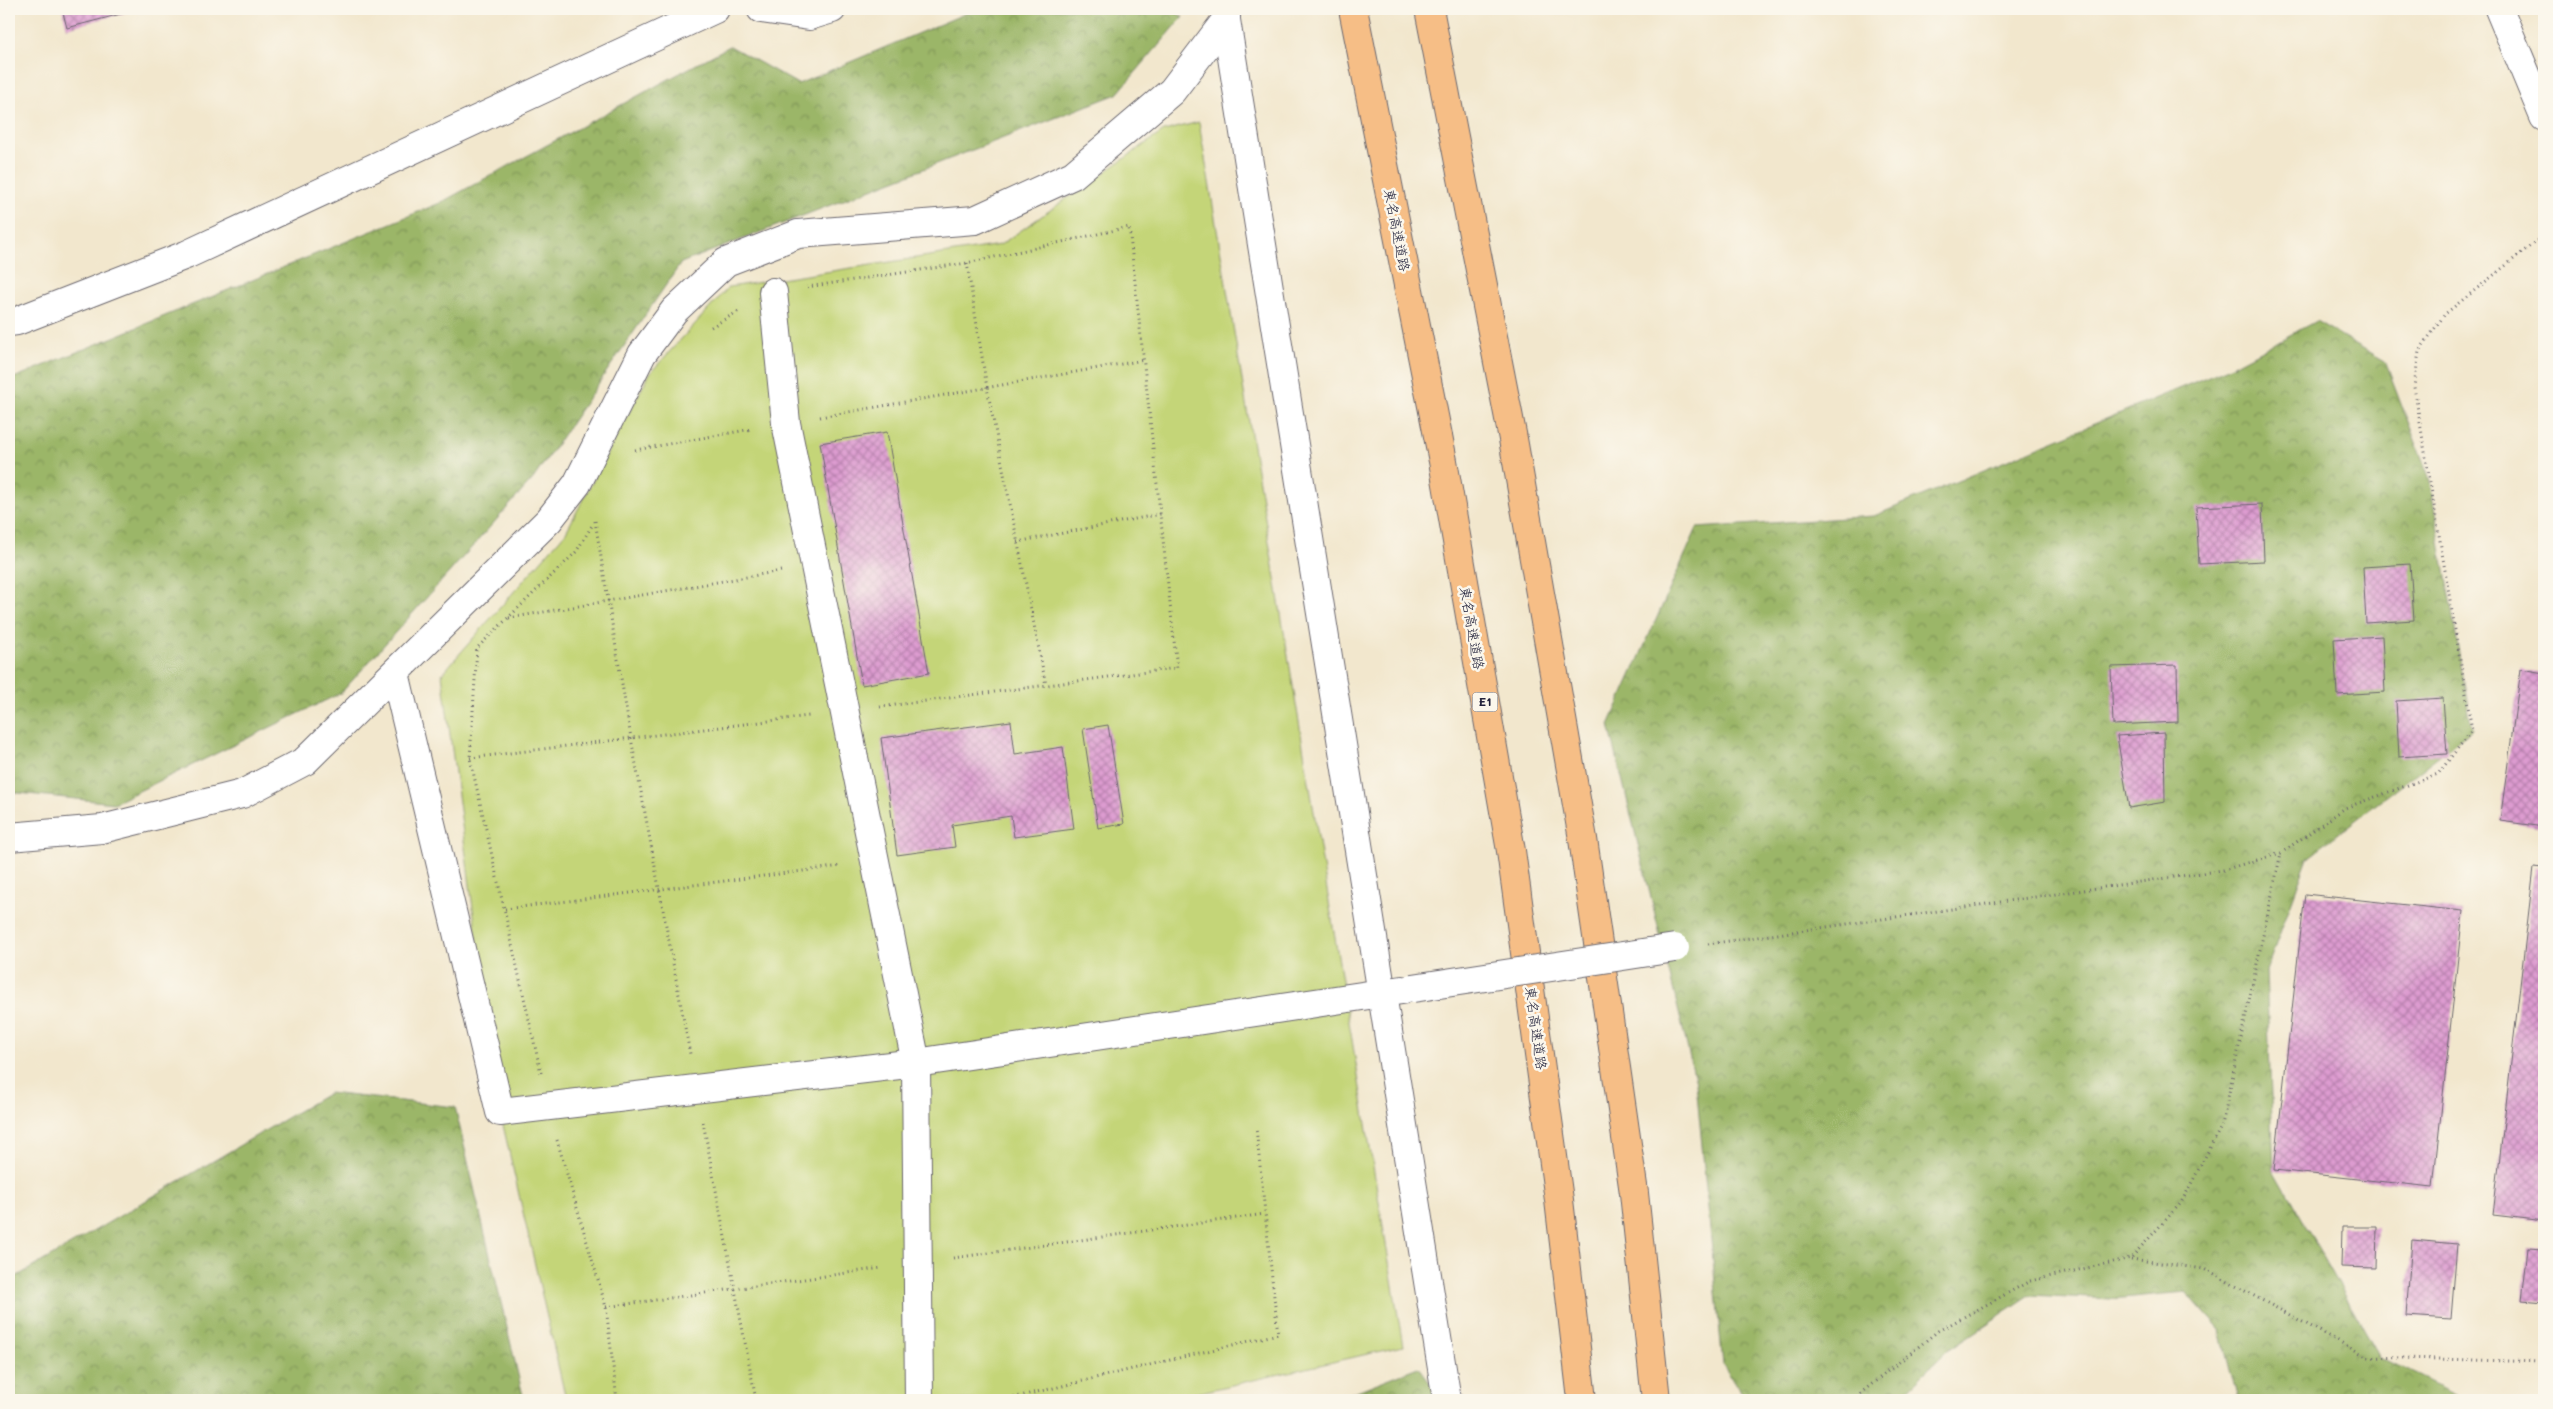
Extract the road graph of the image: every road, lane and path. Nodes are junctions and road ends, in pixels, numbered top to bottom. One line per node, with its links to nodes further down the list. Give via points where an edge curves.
1 (715, 9): 12 (street, via 186,255)
2 (761, 9): 6 (street)
3 (1353, 9): 47 (highway, 東名高速道路 / E1, via 1443,461 1511,850 1559,1200)
4 (1429, 9): 48 (highway, via 1513,440 1583,839 1634,1193)
5 (2500, 9): 8 (street)
6 (819, 11)
7 (1226, 14): 27 (street, via 1172,92 1073,175 975,220 798,234 726,262 674,311 642,354 577,484 550,520); 37 (street)
8 (2544, 117)
9 (2544, 235): 32 (path, via 2445,314 2420,351 2414,387 2472,730 2438,774 2345,808)
10 (967, 263): 11 (path); 14 (path, via 1129,227); 15 (path)
11 (773, 292): 13 (path); 16 (street)
12 (9, 322)
13 (708, 328)
14 (1144, 360): 15 (path); 21 (path)
15 (987, 388): 16 (path); 23 (path)
16 (786, 423): 18 (path); 24 (street)
17 (639, 441): 18 (path)
18 (635, 450): 19 (path)
19 (631, 457)
20 (599, 514): 22 (path)
21 (1160, 514): 23 (path); 28 (path, via 1177,668)
22 (595, 521): 25 (path); 26 (path, via 576,552)
23 (1017, 542): 28 (path)
24 (815, 565): 25 (path); 29 (street)
25 (607, 600): 26 (path); 30 (path)
26 (508, 618): 30 (path, via 477,648 470,758)
27 (395, 673): 31 (street, via 305,761 242,794 102,829); 39 (street, via 500,1112)
28 (1046, 685): 29 (path)
29 (845, 712): 30 (path); 33 (street)
30 (630, 738): 34 (path)
31 (9, 837)
32 (2281, 853): 36 (path, via 2223,870); 41 (path, via 2222,1125 2181,1202)
33 (875, 862): 34 (path); 38 (street)
34 (659, 890): 35 (path); 39 (path)
35 (505, 910)
36 (1675, 948): 37 (street, bridge)
37 (1382, 992): 38 (street); 46 (street)
38 (916, 1063): 39 (street); 44 (street)
39 (697, 1089): 43 (path)
40 (1256, 1128): 45 (path, via 1278,1334)
41 (2131, 1258): 42 (path, via 2204,1269 2368,1357); 49 (path, via 2030,1281 1938,1331)
42 (2544, 1362)
43 (756, 1400)
44 (919, 1400)
45 (1004, 1400)
46 (1447, 1400)
47 (1582, 1400)
48 (1656, 1400)
49 (1852, 1400)

